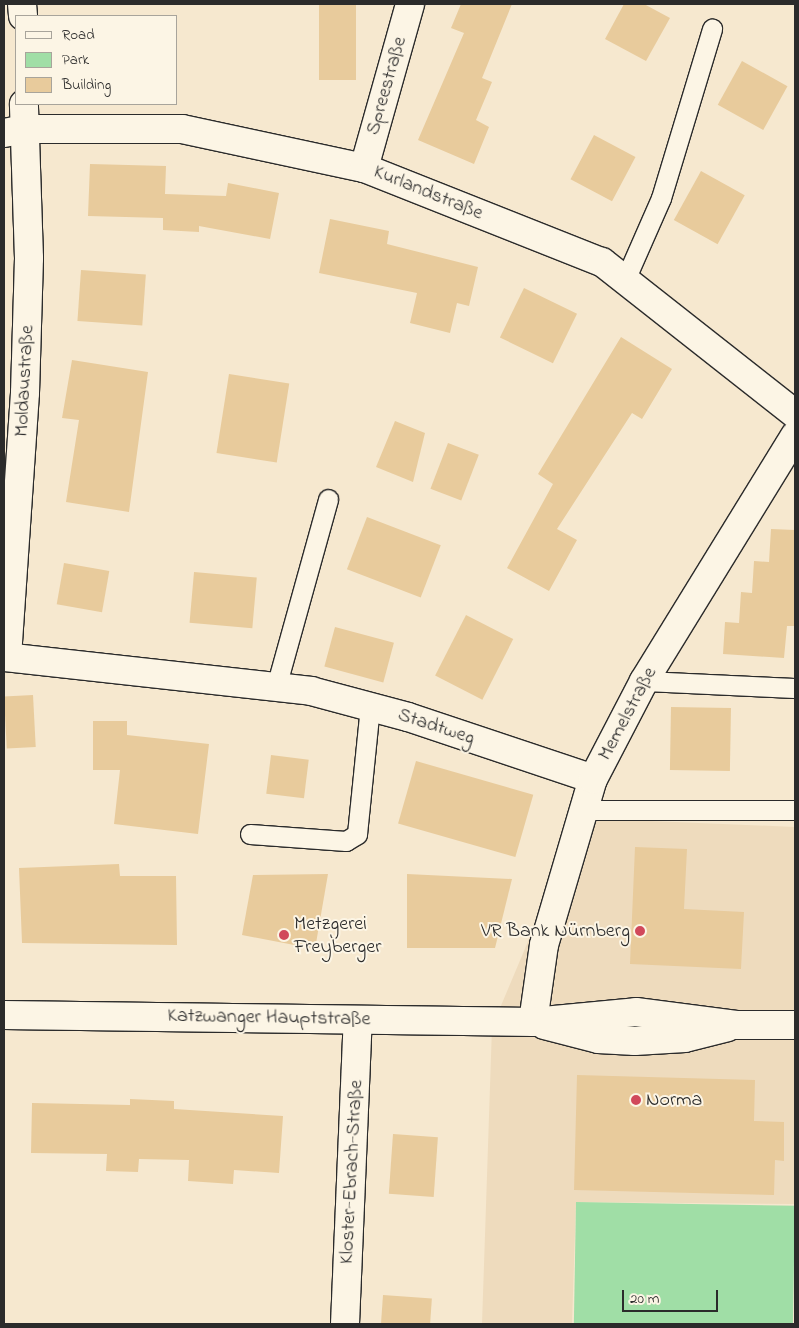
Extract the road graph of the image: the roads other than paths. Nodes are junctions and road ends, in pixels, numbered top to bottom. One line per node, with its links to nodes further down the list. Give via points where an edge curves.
1 (410, 4): 4 (street, Spreestraße)
2 (712, 29): 5 (lane, via 661,198)
3 (18, 122): 4 (street, Kurlandstraße, via 182,129); 9 (street, Moldaustraße, via 29,258 25,393)
4 (364, 168): 5 (street, Kurlandstraße, via 602,262)
5 (625, 280): 6 (street, Kurlandstraße)
6 (795, 414)
7 (795, 436): 10 (street, Memelstraße)
8 (328, 499): 11 (lane)
9 (5, 657): 11 (street, Stadtweg)
10 (644, 682): 12 (lane); 14 (street, Memelstraße)
11 (276, 687): 13 (street, Stadtweg)
12 (795, 688)
13 (370, 706): 14 (street, Stadtweg); 17 (lane, via 363,817 358,834 346,841)
14 (593, 779): 15 (street, Memelstraße)
15 (584, 810): 16 (lane); 20 (street, Memelstraße, via 544,944)
16 (795, 810)
17 (250, 834)
18 (4, 1015): 19 (street, Katzwanger Hauptstraße)
19 (358, 1020): 20 (street, Katzwanger Hauptstraße); 22 (street, Kloster-Ebrach-Straße)
20 (533, 1022): 21 (street, Katzwanger Hauptstraße, via 598,1039 635,1041 685,1038 738,1025)
21 (795, 1025)
22 (345, 1324)

